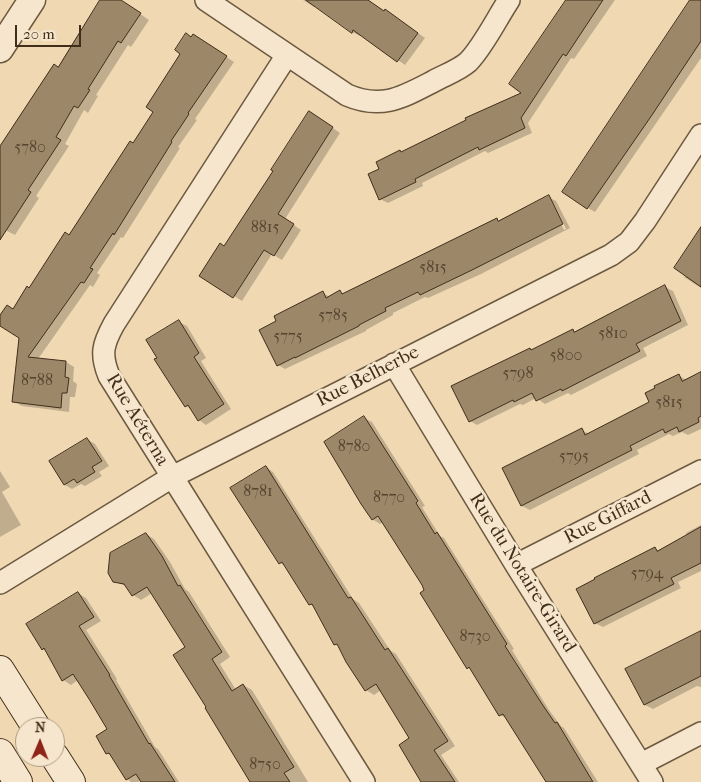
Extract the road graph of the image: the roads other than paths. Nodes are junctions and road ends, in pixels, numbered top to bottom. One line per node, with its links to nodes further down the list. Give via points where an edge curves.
1 (32, 0): 4 (street)
2 (206, 0): 5 (street)
3 (509, 0): 5 (street, via 468,62 402,97 388,101 360,100)
4 (0, 49)
5 (287, 55): 9 (street, Rue Aéterna, via 114,324 103,351 109,376)
6 (701, 135): 7 (street, Rue Belherbe, via 629,242 610,255)
7 (394, 364): 9 (street, Rue Belherbe); 10 (street, Rue du Notaire-Girard)
8 (701, 471): 10 (street, Rue Giffard)
9 (172, 477): 11 (street, Rue Belherbe); 20 (street, Rue Aéterna)
10 (516, 565): 16 (street, Rue du Notaire-Girard)
11 (0, 584)
12 (0, 670): 13 (main road)
13 (30, 717)
14 (701, 733): 16 (street)
15 (0, 753): 18 (main road)
16 (641, 764): 21 (street, Rue du Notaire-Girard)
17 (61, 767): 19 (main road)
18 (18, 782)
19 (70, 782)
20 (364, 782)
21 (652, 782)

